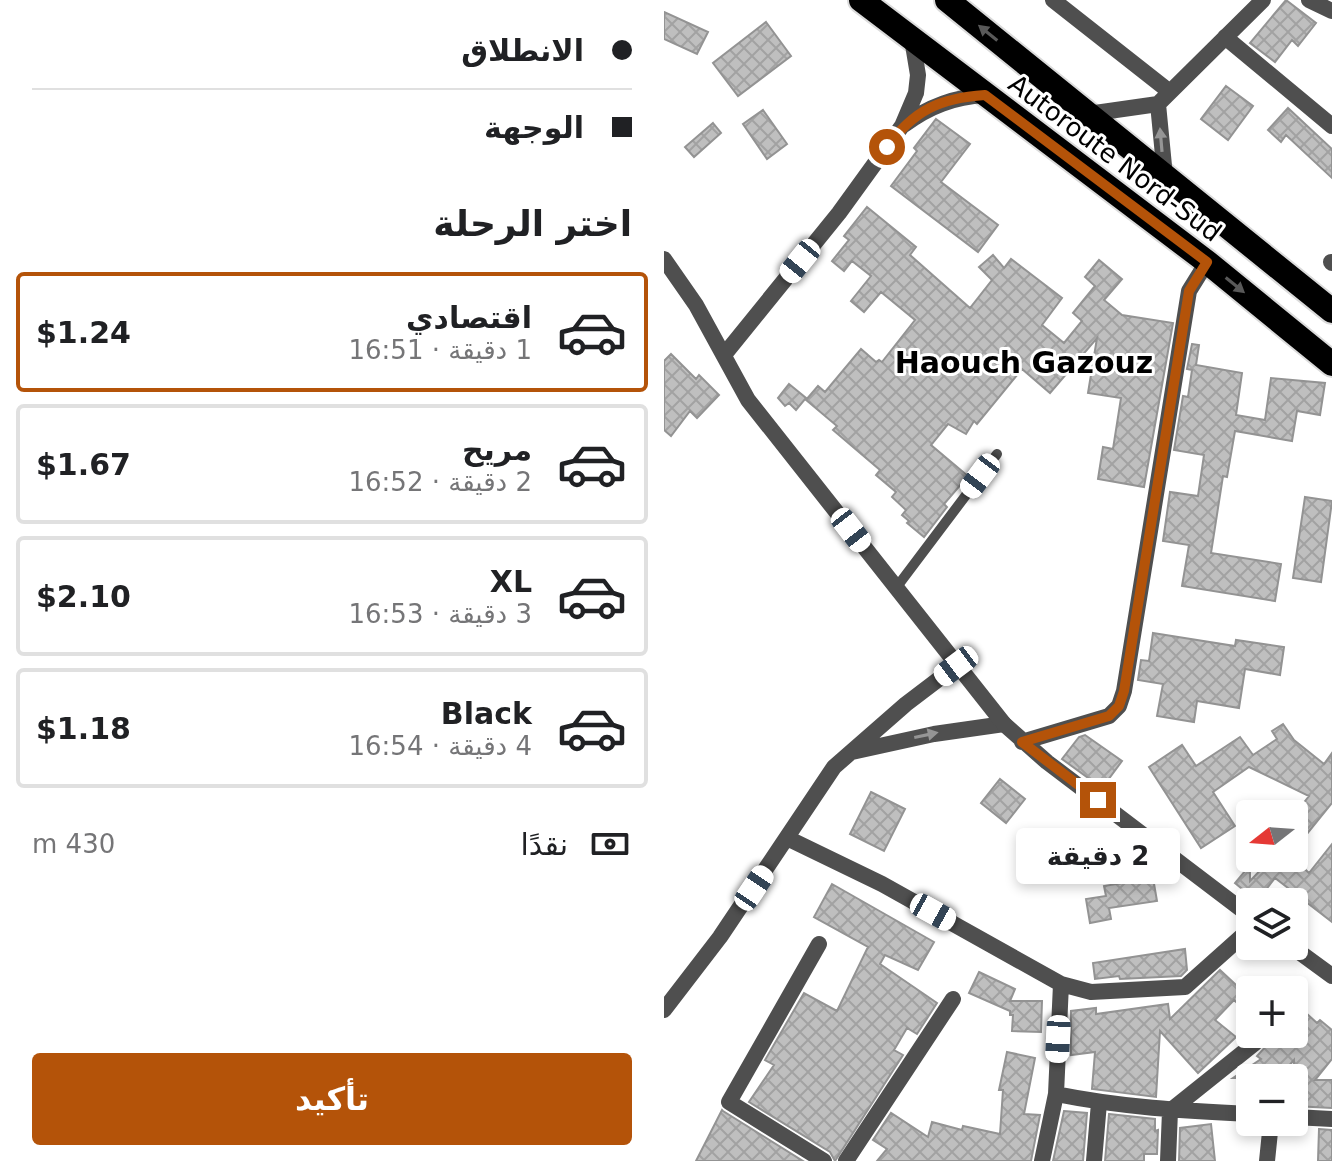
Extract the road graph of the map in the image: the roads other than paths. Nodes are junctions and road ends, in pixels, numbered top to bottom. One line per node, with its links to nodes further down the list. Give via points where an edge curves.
1 (861, 0): 8 (highway, Autoroute Nord-Sud)
2 (947, 0): 11 (highway, Autoroute Nord-Sud, one-way to 2)
3 (1053, 0): 10 (street)
4 (1263, 0): 7 (street)
5 (1309, 0): 6 (street)
6 (1332, 11)
7 (1225, 37): 10 (street); 13 (street)
8 (912, 39): 9 (highway, Autoroute Nord-Sud); 12 (street, via 917,84)
9 (985, 95): 12 (street, via 950,100); 16 (highway, Autoroute Nord-Sud)
10 (1164, 98): 11 (street); 14 (street, one-way to 10)
11 (1088, 114): 14 (highway, Autoroute Nord-Sud)
12 (902, 126): 18 (street)
13 (1332, 126)
14 (1165, 176): 17 (highway, Autoroute Nord-Sud)
15 (664, 259): 18 (street)
16 (1207, 262): 19 (highway, Autoroute Nord-Sud, one-way to 19); 24 (street, via 1189,291 1119,706 1109,716)
17 (1332, 311)
18 (724, 355): 21 (street, via 748,400)
19 (1332, 364)
20 (997, 454): 21 (lane)
21 (896, 588): 22 (street)
22 (956, 666): 23 (street); 25 (street)
23 (1004, 724): 24 (street); 25 (street, one-way to 23)
24 (1022, 742): 27 (street)
25 (850, 752): 26 (street, via 827,775)
26 (787, 838): 32 (street, via 882,884); 34 (street)
27 (1236, 905)
28 (1236, 941): 32 (street, via 1185,987 1091,992)
29 (819, 944): 43 (street, via 729,1102)
30 (1308, 957): 31 (street)
31 (1331, 973)
32 (1061, 984): 36 (street)
33 (953, 999): 44 (street)
34 (664, 1010)
35 (1249, 1048): 38 (street)
36 (1056, 1094): 37 (street); 45 (street)
37 (1099, 1103): 38 (street); 46 (street)
38 (1170, 1111): 39 (street); 47 (street)
39 (1236, 1113)
40 (1308, 1118): 41 (street)
41 (1332, 1119)
42 (1270, 1136): 48 (street)
43 (824, 1161)
44 (846, 1161)
45 (1042, 1161)
46 (1094, 1161)
47 (1168, 1161)
48 (1267, 1161)

